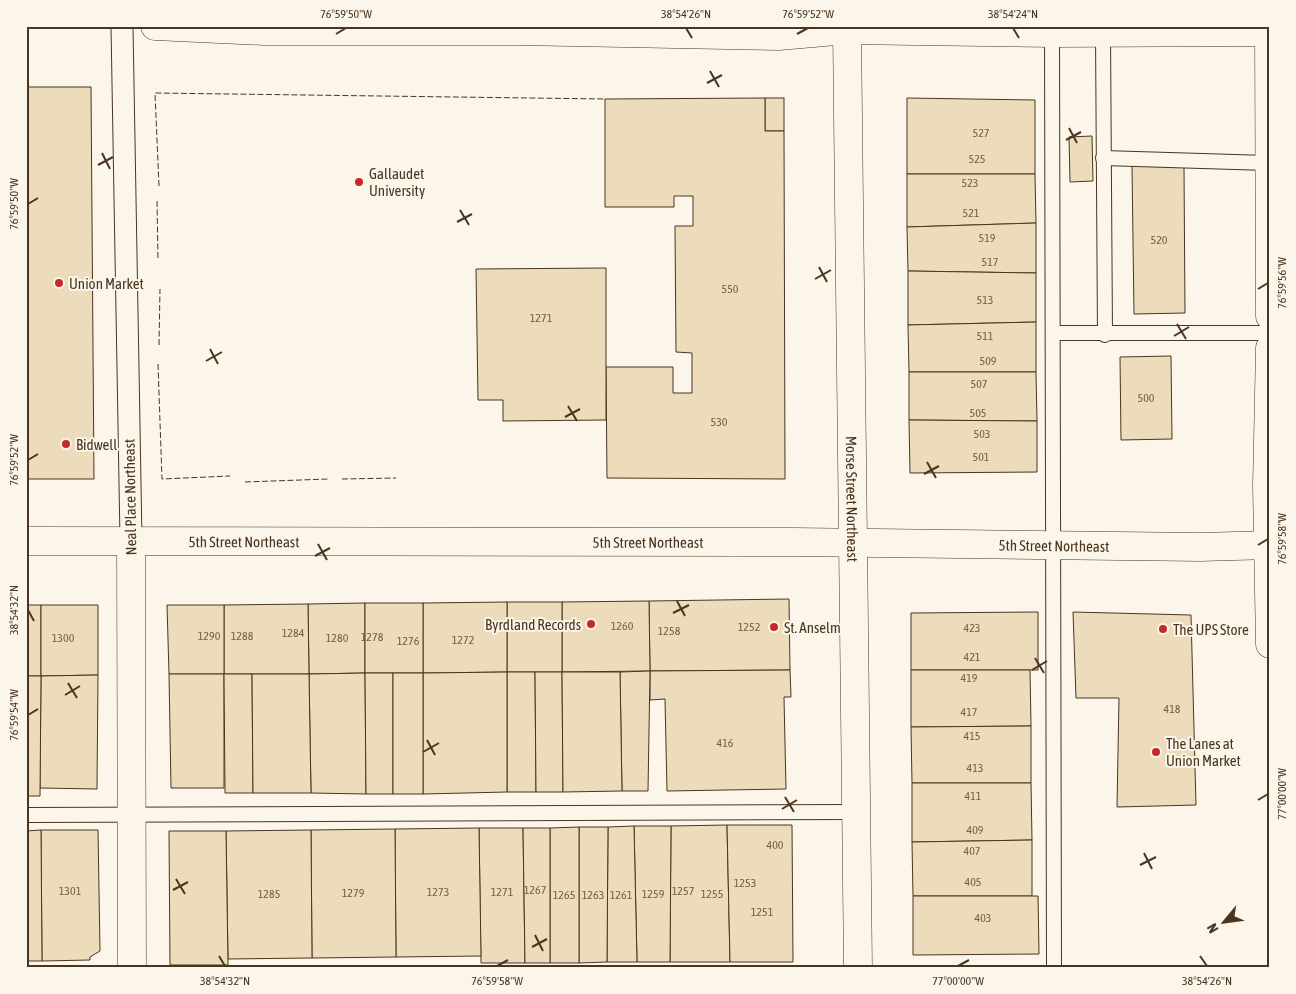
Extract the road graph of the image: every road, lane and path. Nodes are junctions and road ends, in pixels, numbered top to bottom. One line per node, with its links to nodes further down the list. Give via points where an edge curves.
1 (122, 26): 14 (street, Neal Place Northeast)
2 (155, 26): 4 (street, via 264,31 779,36)
3 (1269, 29): 6 (street); 8 (street)
4 (847, 30): 5 (street); 16 (street, Morse Street Northeast)
5 (1052, 33): 6 (street); 11 (lane)
6 (1103, 33): 7 (lane)
7 (1103, 158): 8 (lane); 12 (lane)
8 (1268, 163): 9 (street)
9 (1270, 316)
10 (1270, 333): 12 (lane)
11 (1054, 334): 12 (lane); 18 (lane)
12 (1105, 335)
13 (1270, 348): 17 (street)
14 (131, 540): 15 (street, 5th Street Northeast); 16 (street, 5th Street Northeast); 22 (street, Neal Place Northeast)
15 (26, 541)
16 (853, 542): 18 (street, 5th Street Northeast); 20 (street, Morse Street Northeast)
17 (1269, 545): 18 (street, 5th Street Northeast); 19 (street)
18 (1055, 547): 25 (lane)
19 (1270, 644)
20 (856, 812): 22 (lane); 24 (street, Morse Street Northeast)
21 (26, 815): 22 (lane)
22 (131, 815): 23 (street, Neal Place Northeast)
23 (132, 968)
24 (858, 968)
25 (1054, 968)

